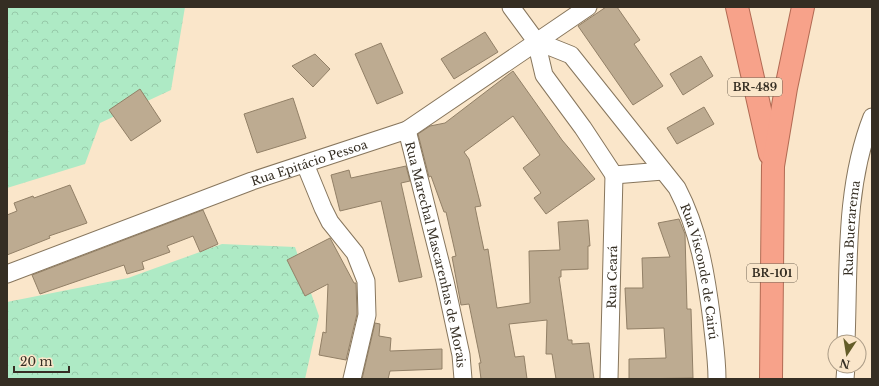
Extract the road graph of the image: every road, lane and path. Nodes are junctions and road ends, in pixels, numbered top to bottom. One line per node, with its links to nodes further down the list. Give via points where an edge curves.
1 (511, 7): 5 (street)
2 (588, 7): 5 (street, Rua Epitácio Pessoa)
3 (737, 7): 9 (highway, BR-489)
4 (803, 7): 9 (highway, BR-101)
5 (536, 41): 7 (street, Rua Epitácio Pessoa); 10 (street, Rua Visconde de Cairú, via 571,55); 11 (street, via 544,75)
6 (872, 117): 13 (street, Rua Buerarema, via 862,144 852,198)
7 (407, 130): 8 (street, Rua Epitácio Pessoa); 15 (street, Rua Marechal Mascarenhas de Morais, via 445,281 461,355)
8 (305, 164): 12 (street, Rua Epitácio Pessoa, via 245,184); 14 (street, via 330,222 355,253 366,281 367,315)
9 (772, 166): 18 (highway, BR-101)
10 (663, 171): 11 (street); 17 (street, Rua Visconde de Cairú, via 677,188 687,207 699,241 707,277)
11 (614, 175): 16 (street, Rua Ceará)
12 (7, 274)
13 (846, 334)
14 (352, 379)
15 (463, 379)
16 (609, 379)
17 (717, 379)
18 (771, 379)

